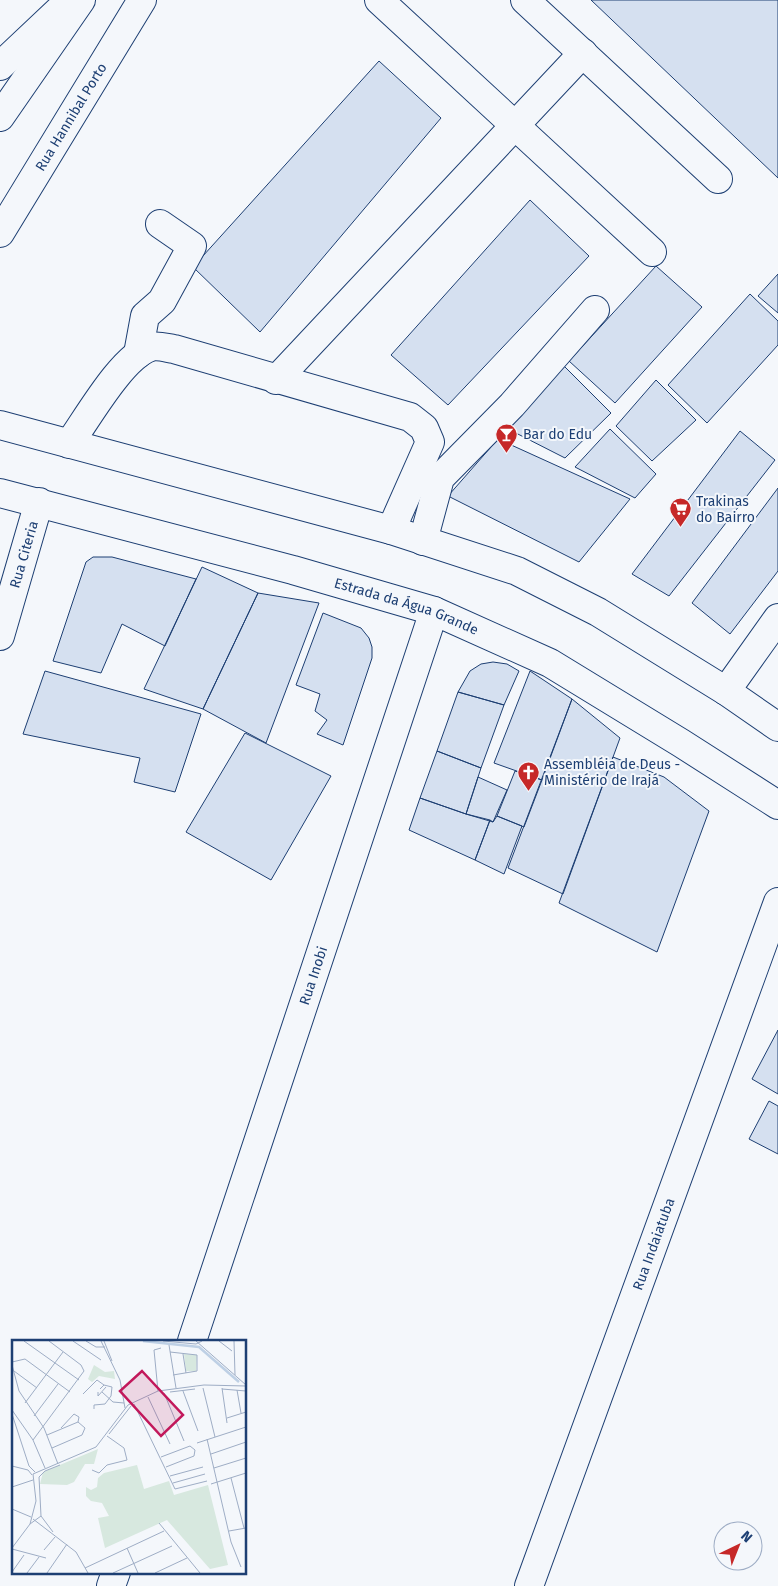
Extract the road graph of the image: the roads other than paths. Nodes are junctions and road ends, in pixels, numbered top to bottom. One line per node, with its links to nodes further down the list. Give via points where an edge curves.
1 (70, 0): 7 (street)
2 (81, 0): 8 (street)
3 (142, 0): 12 (street, Rua Hannibal Porto)
4 (380, 0): 9 (street)
5 (525, 0): 6 (street)
6 (583, 53): 9 (street); 10 (street)
7 (0, 66)
8 (0, 117)
9 (515, 125): 13 (street); 16 (street)
10 (718, 179)
11 (160, 224): 15 (street, via 192,246 162,301 145,316)
12 (0, 233)
13 (652, 252)
14 (595, 310): 22 (street, via 512,405 440,478)
15 (138, 354): 16 (street, via 152,347 174,349); 18 (street, via 120,371)
16 (276, 380): 21 (street, via 410,418 424,428 430,442)
17 (0, 425): 18 (street)
18 (69, 444): 21 (street)
19 (0, 493): 20 (street, Estrada da Água Grande)
20 (39, 502): 23 (street, Estrada da Água Grande); 25 (street, Rua Citeria)
21 (391, 530): 22 (street)
22 (423, 540): 26 (street, via 517,571 598,612)
23 (434, 611): 28 (street, Estrada da Água Grande, via 550,663); 30 (street, Rua Inobi)
24 (778, 618): 26 (street)
25 (0, 636)
26 (726, 691): 27 (street)
27 (778, 727)
28 (778, 805)
29 (778, 902): 33 (street, Rua Indaiatuba)
30 (192, 1340)
31 (115, 1574): 32 (street)
32 (111, 1586)
33 (529, 1586)

